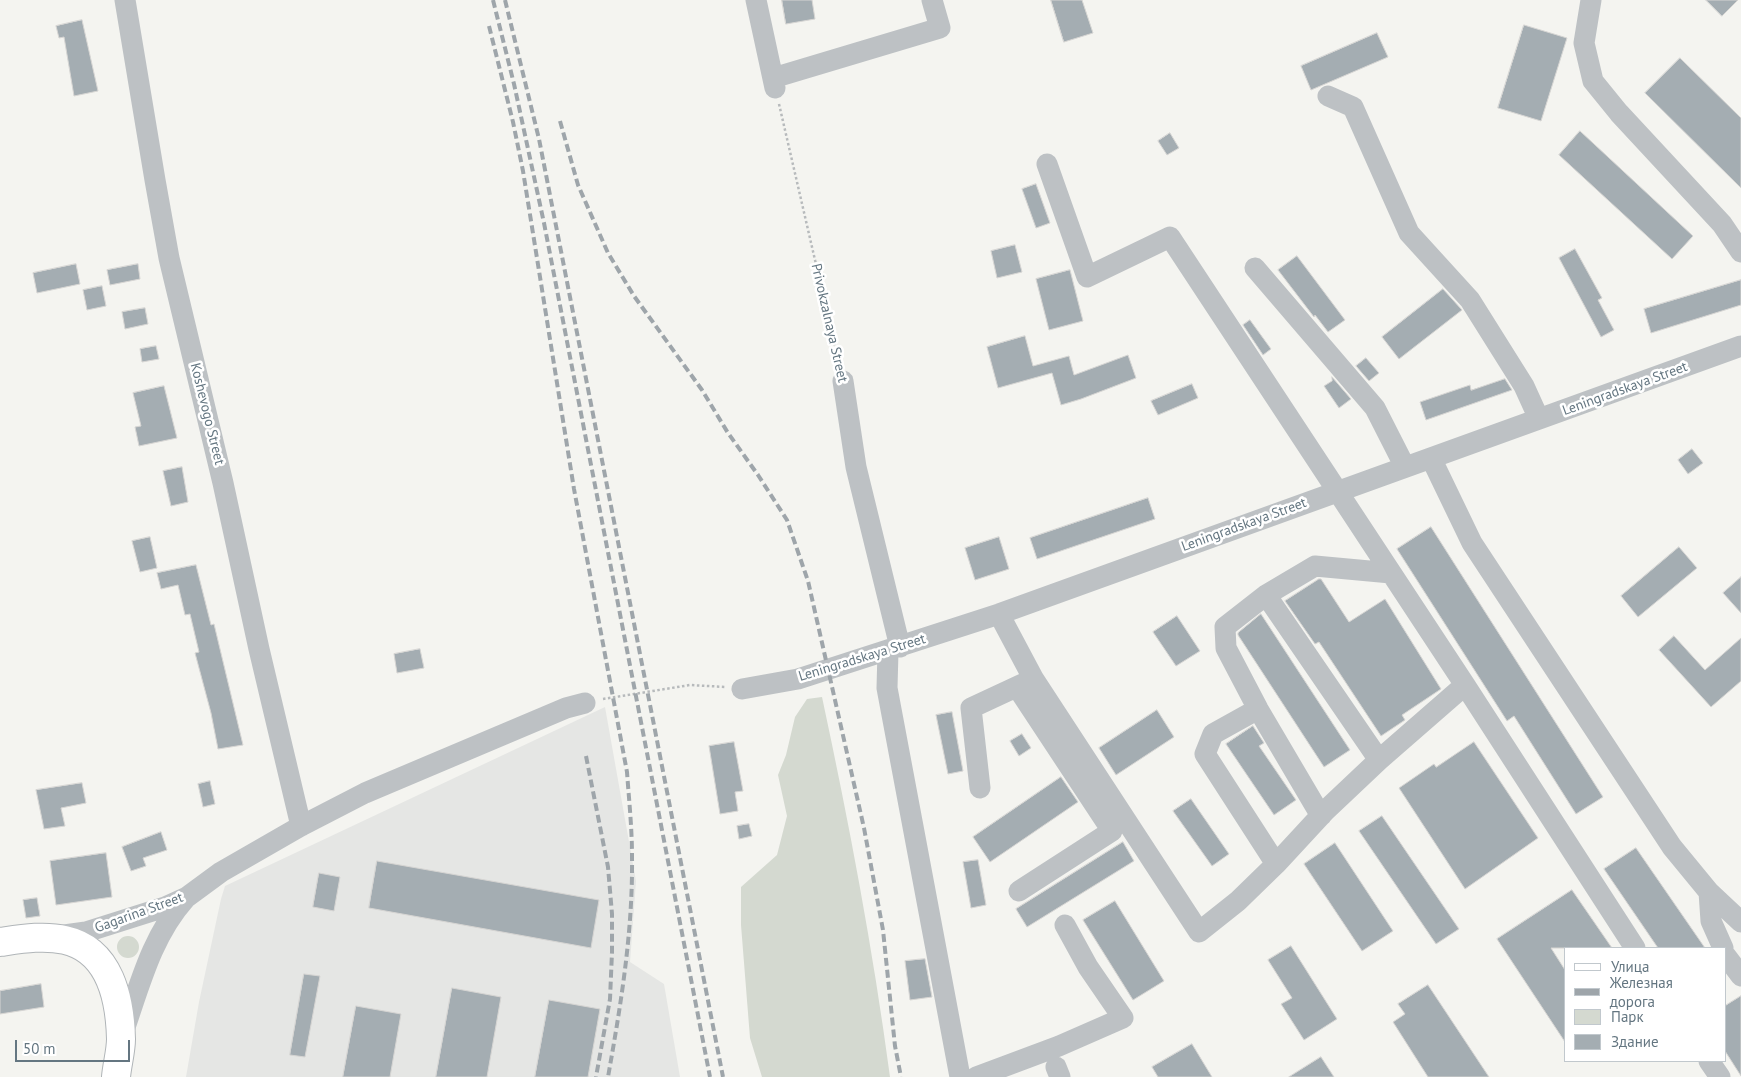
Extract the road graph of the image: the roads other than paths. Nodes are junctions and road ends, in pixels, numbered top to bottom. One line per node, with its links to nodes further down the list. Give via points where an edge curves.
1 (126, 0): 27 (street, Koshevogo Street, via 169,258)
2 (756, 0): 3 (street, via 774,83 940,28)
3 (932, 0)
4 (1591, 0): 7 (street, via 1584,43 1593,81 1722,224)
5 (1328, 96): 11 (street, via 1353,108 1409,233 1470,300 1524,386)
6 (1047, 164): 14 (street, via 1087,277 1170,237)
7 (1741, 252)
8 (1254, 268): 13 (street, via 1375,408)
9 (1741, 346): 11 (street, Leningradskaya Street)
10 (843, 382): 18 (street, Privokzalnaya Street, via 856,467)
11 (1539, 419): 12 (street, Leningradskaya Street)
12 (1431, 458): 13 (street, Leningradskaya Street); 30 (street, via 1472,543 1672,847)
13 (1406, 467): 14 (street, Leningradskaya Street)
14 (1336, 492): 15 (street); 17 (street, Leningradskaya Street)
15 (1391, 574): 16 (street, via 1315,566); 20 (street)
16 (1266, 595): 23 (street, via 1225,627 1226,648); 24 (street)
17 (999, 614): 18 (street, Leningradskaya Street); 19 (street)
18 (894, 649): 21 (street, Leningradskaya Street, via 798,679); 43 (street, Privokzalnaya Street, via 887,688)
19 (1025, 683): 25 (street, via 971,708); 28 (street, via 1199,932 1238,901); 29 (street, via 1112,831)
20 (1465, 685): 24 (street); 36 (street)
21 (742, 689)
22 (594, 701): 27 (street, Gagarina Street, via 566,708 374,789)
23 (1258, 710): 26 (street); 28 (street, via 1213,734 1205,754)
24 (1379, 760): 26 (street)
25 (980, 788)
26 (1321, 816): 28 (street)
27 (302, 826): 31 (street, Gagarina Street, via 221,872)
28 (1276, 864)
29 (1019, 891)
30 (1709, 892): 32 (street); 37 (street, via 1711,921)
31 (187, 897): 34 (street, Gagarina Street, via 86,932); 40 (street, via 159,936)
32 (1741, 922)
33 (1065, 925): 44 (street, via 1088,967 1123,1018)
34 (47, 938): 35 (main road, Gagarina Street); 40 (main road, Gagarina Street, via 83,946 106,968 117,998)
35 (0, 942)
36 (1634, 947)
37 (1722, 947)
38 (1726, 954): 39 (street)
39 (1741, 976)
40 (121, 1040): 42 (main road)
41 (1710, 1062): 45 (street)
42 (116, 1077)
43 (960, 1077)
44 (976, 1077)
45 (1720, 1077)

